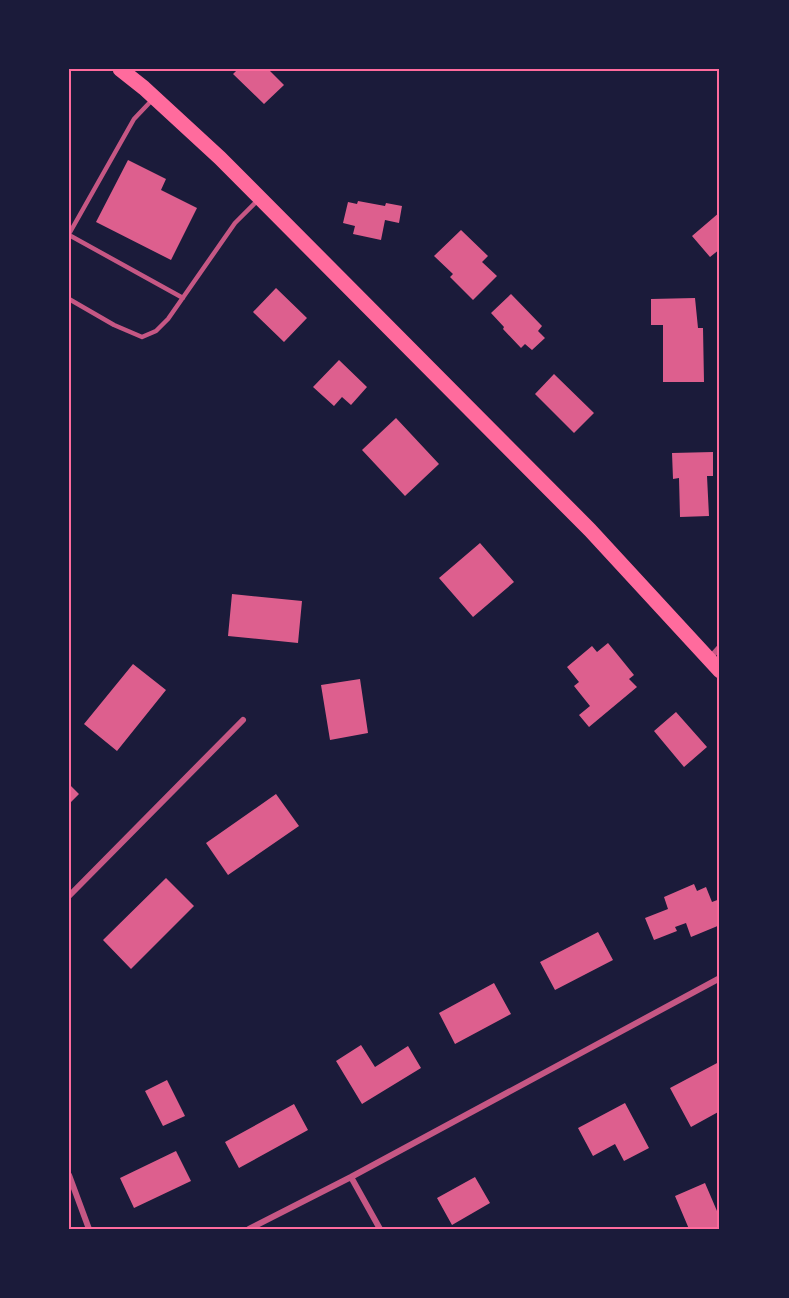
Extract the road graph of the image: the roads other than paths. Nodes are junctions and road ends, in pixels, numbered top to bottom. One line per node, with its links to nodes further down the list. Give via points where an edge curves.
1 (120, 69): 2 (main road)
2 (154, 98): 3 (main road); 4 (lane, via 134,119)
3 (260, 198): 5 (lane, via 234,223); 7 (main road, via 590,530 650,597)
4 (69, 234): 5 (lane)
5 (183, 298): 6 (lane, via 168,320 142,337)
6 (69, 299)
7 (715, 653): 8 (main road)
8 (720, 671)
9 (243, 720): 10 (street)
10 (69, 896)
11 (720, 978): 13 (street)
12 (69, 1175): 14 (street)
13 (351, 1177): 15 (street); 16 (street)
14 (89, 1229)
15 (249, 1229)
16 (380, 1229)

